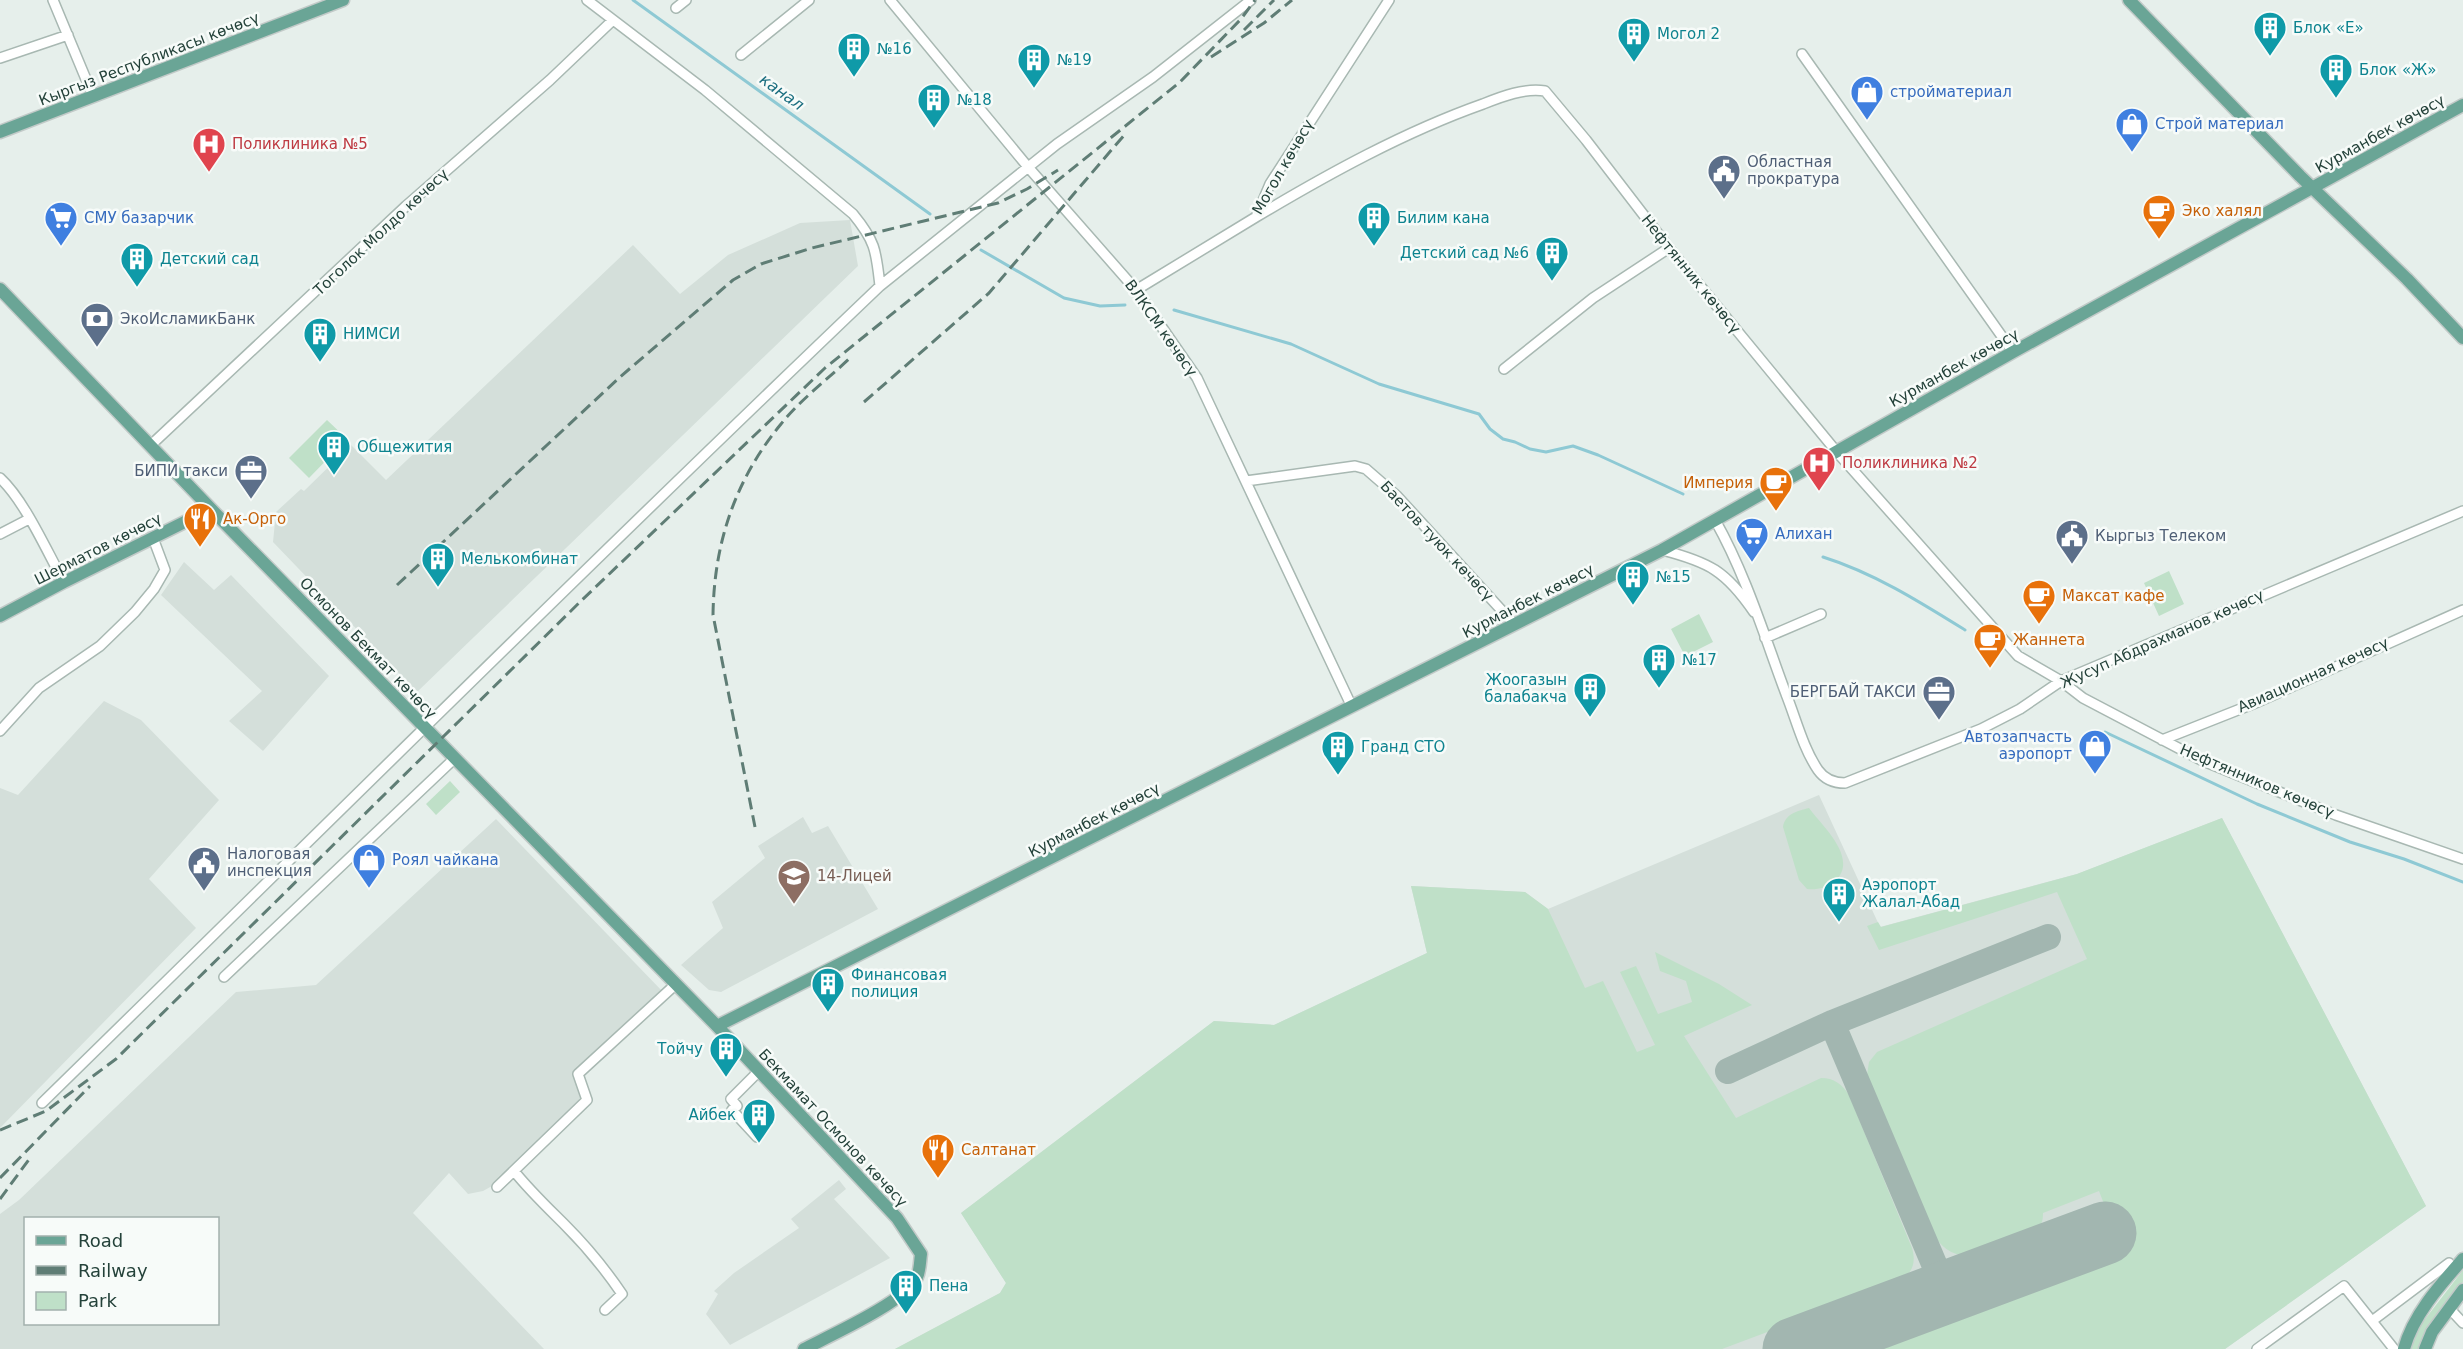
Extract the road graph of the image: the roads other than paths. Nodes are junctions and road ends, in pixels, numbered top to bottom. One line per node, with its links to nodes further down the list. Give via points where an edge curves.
1 (53, 0): 12 (street)
2 (343, 0): 16 (main road, Кыргыз Республикасы көчөсү)
3 (587, 0): 11 (street)
4 (686, 0): 10 (street)
5 (809, 0): 14 (street)
6 (890, 0): 19 (street, ВЛКСМ көчөсү)
7 (1251, 0): 19 (street)
8 (1389, 0): 21 (street, Могол көчөсү, via 1270,184)
9 (2130, 0): 20 (main road)
10 (676, 8)
11 (613, 20): 23 (street, via 705,90 853,214 875,248); 29 (street, Тоголок Молдо көчөсү, via 406,206)
12 (68, 35): 15 (street); 16 (street)
13 (1802, 54): 27 (street)
14 (741, 55)
15 (0, 58)
16 (93, 96): 18 (main road, Кыргыз Республикасы көчөсү)
17 (2463, 105): 20 (main road, Курманбек көчөсү)
18 (0, 132)
19 (1028, 167): 23 (street); 25 (street, ВЛКСМ көчөсү)
20 (2313, 189): 26 (main road); 27 (main road, Курманбек көчөсү)
21 (1256, 217): 22 (street, Нефтянник көчөсү, via 1366,156 1447,117 1505,95 1534,89 1545,91); 25 (street, Могол көчөсү)
22 (1669, 248): 28 (street, via 1593,298); 30 (street, Нефтянник көчөсү)
23 (880, 286): 49 (street)
24 (0, 289): 29 (main road, Осмонов Бекмат көчөсү)
25 (1136, 290): 32 (street, ВЛКСМ көчөсү, via 1197,378)
26 (2463, 338)
27 (2013, 352): 30 (main road, Курманбек көчөсү)
28 (1503, 369)
29 (151, 445): 33 (main road, Осмонов Бекмат көчөсү)
30 (1836, 451): 36 (main road, Курманбек көчөсү); 47 (street, Нефтянник көчөсү, via 2018,656)
31 (0, 478): 35 (street)
32 (1246, 481): 45 (street, Баетов туюк көчөсү, via 1355,466 1366,469 1397,496); 48 (street, ВЛКСМ көчөсү)
33 (211, 509): 38 (main road, Шерматов көчөсү); 49 (main road, Осмонов Бекмат көчөсү)
34 (2463, 511): 47 (street, Жусуп Абдрахманов көчөсү)
35 (29, 519): 37 (street); 40 (street)
36 (1715, 520): 39 (main road, Курманбек көчөсү); 44 (street, via 1751,594)
37 (0, 534)
38 (153, 538): 40 (main road, Шерматов көчөсү); 50 (street, via 165,570 154,589 100,646 39,688)
39 (1662, 550): 44 (street, via 1703,562 1719,572); 45 (main road, Курманбек көчөсү)
40 (64, 582): 43 (main road, Шерматов көчөсү)
41 (2463, 610): 51 (street, Авиационная көчөсү, via 2253,704)
42 (1821, 614): 46 (street)
43 (0, 616)
44 (1758, 619): 46 (street, Жусуп Абдрахманов көчөсү)
45 (1515, 625): 48 (main road, Курманбек көчөсү)
46 (1765, 638): 47 (street, Жусуп Абдрахманов көчөсү, via 1808,750 1819,772 1834,783 1845,783 1981,729)
47 (2061, 681): 51 (street, Нефтянников көчөсү, via 2083,698)
48 (1352, 707): 56 (main road, Курманбек көчөсү)
49 (424, 726): 52 (main road, Осмонов Бекмат көчөсү); 58 (street)
50 (0, 731)
51 (2162, 740): 53 (street, Нефтянников көчөсү, via 2271,790)
52 (455, 758): 54 (street); 55 (main road, Осмонов Бекмат көчөсү)
53 (2463, 860)
54 (224, 977)
55 (676, 984): 56 (main road, Осмонов Бекмат көчөсү); 60 (street, via 578,1074 587,1100)
56 (717, 1026): 57 (main road, Бекмамат Осмонов көчөсү)
57 (759, 1071): 59 (street, via 731,1099 737,1106 732,1110); 69 (main road, Бекмамат Осмонов көчөсү, via 897,1218 921,1254 917,1279 899,1296)
58 (42, 1103)
59 (756, 1137)
60 (514, 1171): 61 (street); 66 (street, via 603,1266 622,1294)
61 (497, 1187)
62 (2463, 1259): 71 (main road, via 2424,1308)
63 (2450, 1263): 67 (street)
64 (2463, 1290): 65 (main road)
65 (2449, 1308): 68 (street); 72 (main road)
66 (605, 1310)
67 (2372, 1321): 70 (street, via 2344,1286); 71 (street)
68 (2463, 1323)
69 (804, 1349)
70 (2257, 1349)
71 (2400, 1349)
72 (2425, 1349)

